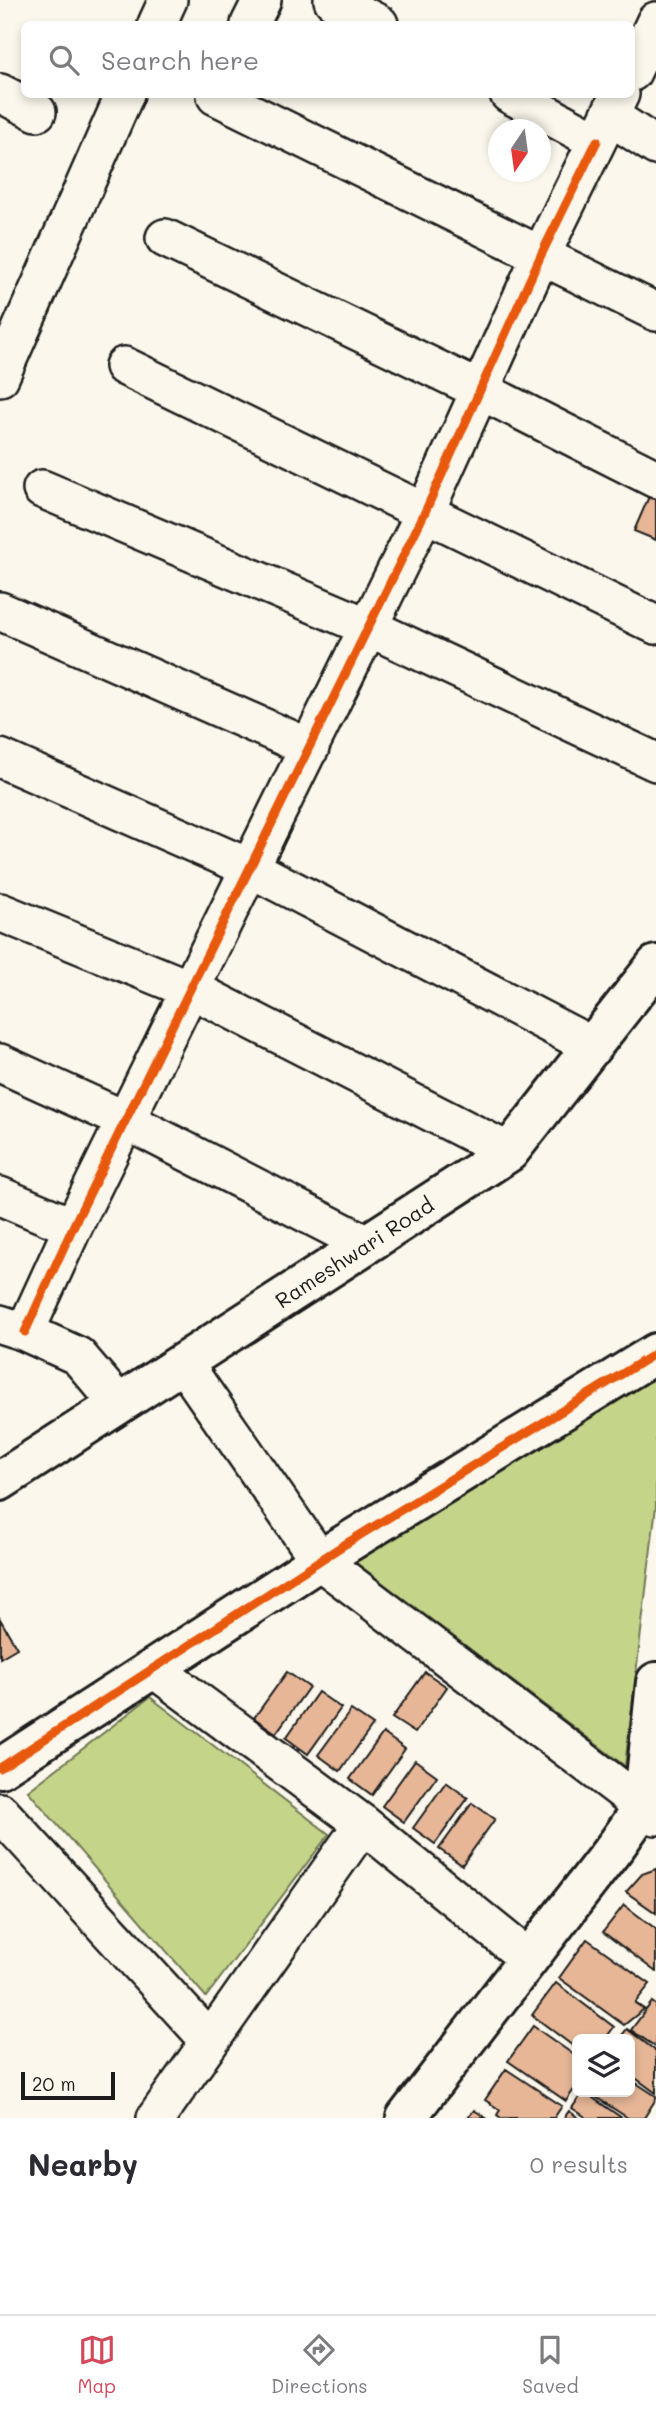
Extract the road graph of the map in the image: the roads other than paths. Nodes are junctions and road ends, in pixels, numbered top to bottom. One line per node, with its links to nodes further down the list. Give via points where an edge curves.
1 (168, 0): 4 (street)
2 (262, 0): 5 (street)
3 (333, 0): 6 (street)
4 (158, 21)
5 (252, 21)
6 (373, 21)
7 (655, 29): 8 (street)
8 (635, 66)
9 (0, 93): 13 (street)
10 (123, 98): 20 (street)
11 (221, 98): 17 (street)
12 (526, 98): 14 (street)
13 (37, 112)
14 (609, 117): 15 (street); 17 (street)
15 (656, 146)
16 (165, 238): 21 (street)
17 (541, 256): 18 (street); 21 (street)
18 (656, 312)
19 (124, 366): 24 (street)
20 (0, 377)
21 (480, 390): 22 (street); 24 (street)
22 (656, 479)
23 (42, 489): 27 (street)
24 (425, 512): 26 (street); 27 (street)
25 (0, 611): 28 (street)
26 (656, 625)
27 (368, 627): 28 (street); 30 (street)
28 (310, 748): 31 (street)
29 (0, 758): 31 (street)
30 (656, 762)
31 (250, 868): 34 (street); 35 (street)
32 (0, 912): 34 (street)
33 (656, 965): 35 (street, Rameshwari Road)
34 (190, 989): 37 (street); 38 (street)
35 (592, 1046): 38 (street, Rameshwari Road)
36 (0, 1063): 37 (street)
37 (125, 1119): 40 (street); 41 (street)
38 (509, 1152): 41 (street, Rameshwari Road)
39 (0, 1196): 40 (street)
40 (73, 1227): 42 (street)
41 (366, 1244): 44 (street, Rameshwari Road)
42 (13, 1328): 45 (street, via 78,1356)
43 (656, 1353): 47 (street)
44 (183, 1363): 45 (street, Rameshwari Road); 47 (street)
45 (118, 1404): 46 (street, Rameshwari Road)
46 (0, 1481)
47 (320, 1561): 48 (street); 52 (street)
48 (154, 1669): 50 (street); 53 (street)
49 (656, 1682): 52 (street)
50 (0, 1768)
51 (0, 1812): 55 (street)
52 (650, 1812): 54 (street)
53 (363, 1824): 54 (street); 55 (street)
54 (529, 1959): 57 (street)
55 (210, 2041): 56 (street)
56 (156, 2118)
57 (406, 2118)

